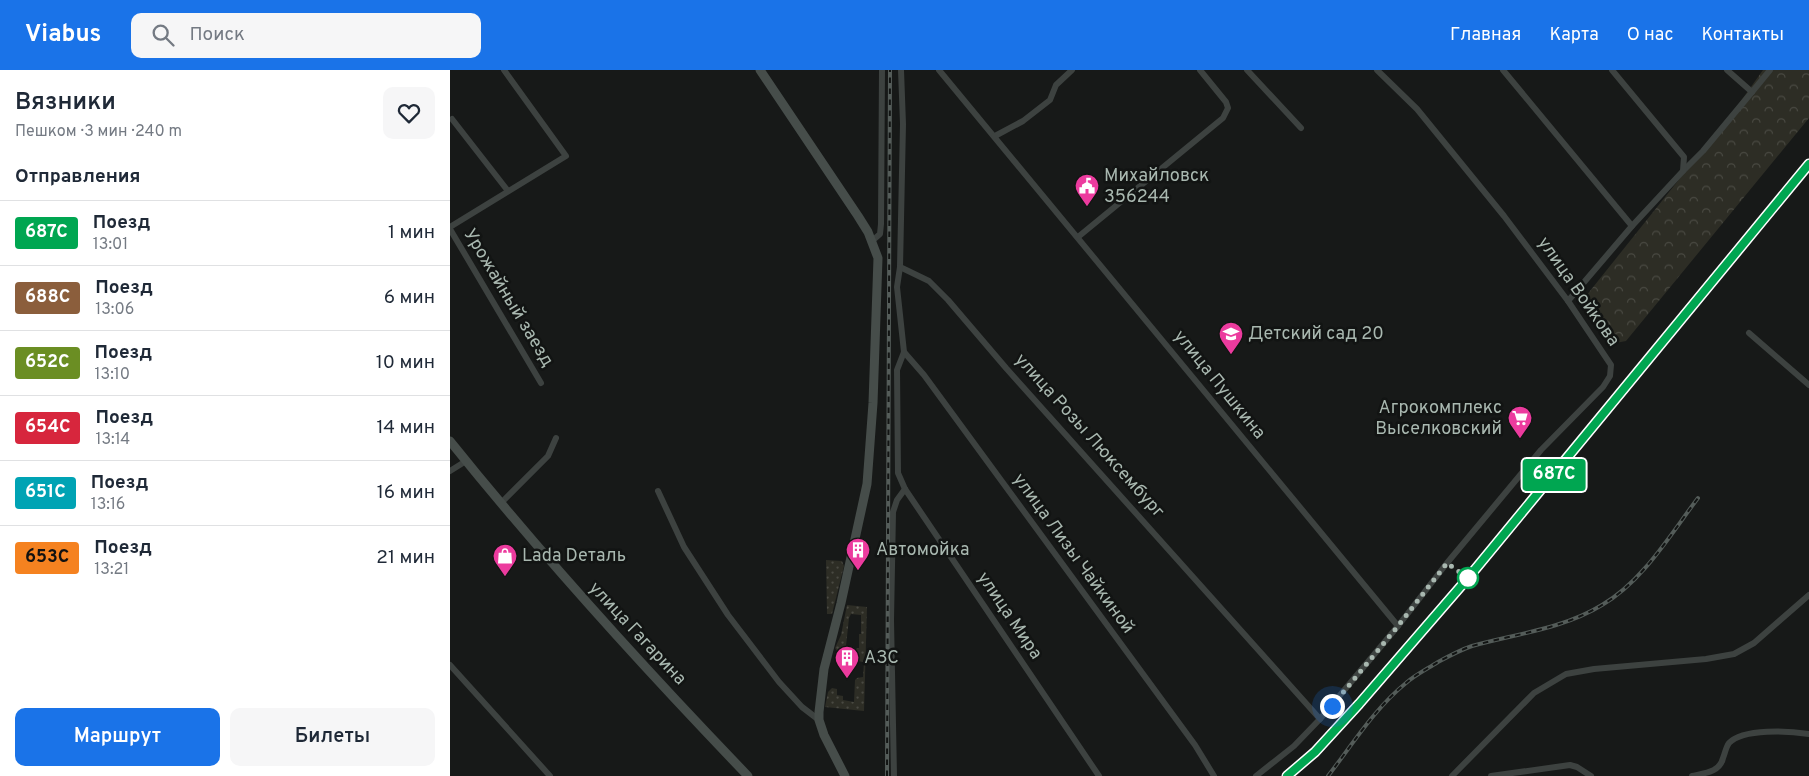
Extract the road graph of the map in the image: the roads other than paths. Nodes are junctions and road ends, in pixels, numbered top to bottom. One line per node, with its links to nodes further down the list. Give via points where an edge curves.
1 (504, 70): 19 (street, Урожайный заезд, via 566,156)
2 (760, 70): 23 (main road)
3 (882, 70): 23 (street, via 881,224 880,234)
4 (902, 70): 24 (street)
5 (939, 70): 17 (street, улица Пушкина)
6 (1072, 70): 17 (street, via 1056,86 1050,100)
7 (1200, 70): 22 (street, via 1226,102 1228,108 1223,118)
8 (1247, 70): 16 (street)
9 (1377, 70): 25 (street, улица Войкова, via 1417,109)
10 (1503, 70): 20 (street)
11 (1612, 70): 18 (street, via 1684,157)
12 (1727, 70): 14 (street)
13 (1770, 70): 14 (street)
14 (1752, 92): 18 (street)
15 (452, 119): 19 (street)
16 (1301, 128)
17 (995, 136): 22 (street, улица Пушкина)
18 (1683, 170): 20 (street)
19 (508, 191): 21 (street, Урожайный заезд)
20 (1632, 226): 25 (street)
21 (450, 228): 28 (street, Урожайный заезд)
22 (1078, 237): 38 (street, улица Пушкина)
23 (872, 241): 41 (main road, via 878,258 874,403 867,484 824,668)
24 (900, 267): 27 (street, via 897,287); 40 (street, улица Розы Люксембург, via 929,281 948,300)
25 (1568, 301): 38 (street, улица Войкова, via 1611,365 1610,376 1540,450)
26 (1749, 333): 29 (street)
27 (904, 352): 34 (street, улица Мира, via 897,379 898,473); 48 (street, улица Лизы Чайкиной, via 1195,745)
28 (541, 383)
29 (1809, 385)
30 (556, 438): 36 (street, via 548,456)
31 (450, 441): 32 (main road, улица Гагарина)
32 (466, 461): 33 (street); 36 (main road, улица Гагарина)
33 (450, 471)
34 (905, 489): 46 (street, via 893,512); 47 (street, улица Мира)
35 (658, 491): 41 (street, via 684,547 728,615 779,682)
36 (501, 503): 44 (main road, улица Гагарина, via 619,640)
37 (1809, 595): 50 (street, via 1754,643 1734,654 1594,668 1566,674 1534,692)
38 (1398, 626): 40 (street)
39 (450, 665): 43 (street)
40 (1320, 719): 49 (street, via 1294,746)
41 (819, 720): 45 (main road)
42 (1809, 734): 53 (street, via 1789,731 1741,736 1730,742 1717,769)
43 (550, 776)
44 (748, 776)
45 (845, 776)
46 (894, 776)
47 (1099, 776)
48 (1214, 776)
49 (1256, 776)
50 (1452, 776)
51 (1491, 776): 52 (street, via 1570,765)
52 (1591, 776)
53 (1692, 776)

